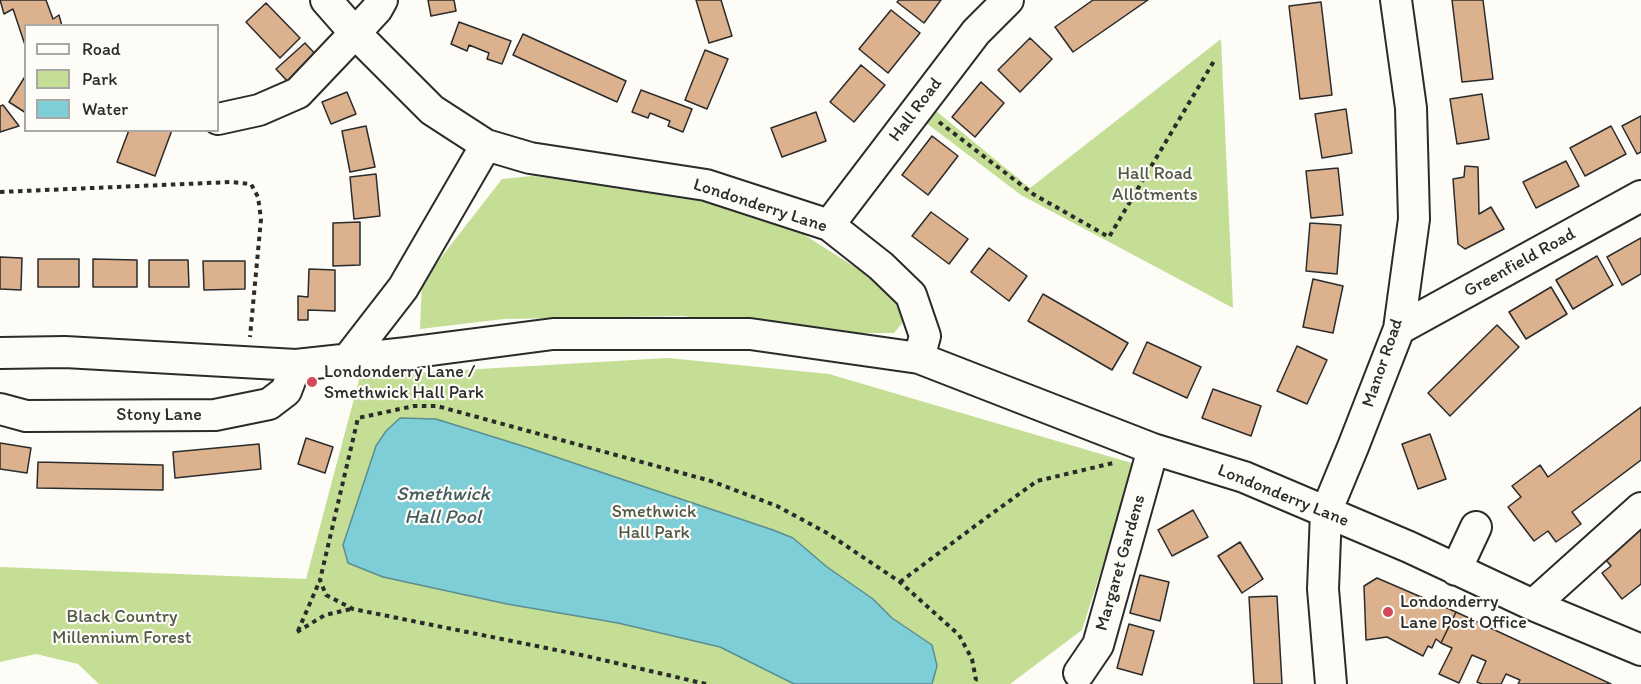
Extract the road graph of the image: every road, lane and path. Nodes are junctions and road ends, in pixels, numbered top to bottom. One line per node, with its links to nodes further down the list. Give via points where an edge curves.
1 (326, 0): 5 (street, Londonderry Lane)
2 (382, 0): 5 (street)
3 (1008, 0): 7 (street, Hall Road, via 975,32)
4 (1396, 0): 14 (street, Manor Road, via 1411,108 1414,219)
5 (355, 33): 8 (street, via 298,93 259,110); 9 (street, Londonderry Lane, via 432,110)
6 (1214, 61): 7 (path, via 1109,237 1033,194)
7 (919, 107): 12 (street, Hall Road)
8 (219, 119)
9 (486, 145): 12 (street, Londonderry Lane, via 530,158 706,185); 13 (street)
10 (0, 192): 19 (path, via 251,184 258,197 261,219)
11 (1641, 196): 14 (street, Greenfield Road)
12 (829, 225): 17 (street, Londonderry Lane, via 912,295 925,336)
13 (403, 288): 16 (street, via 401,316); 18 (street)
14 (1399, 329): 24 (street, Manor Road)
15 (0, 353): 19 (street, via 65,352)
16 (407, 353): 17 (street, Londonderry Lane, via 553,334 750,334); 18 (street, Londonderry Lane)
17 (919, 358): 22 (street, Londonderry Lane)
18 (348, 359): 20 (street)
19 (248, 362): 20 (street)
20 (296, 365): 21 (street, Stony Lane, via 286,391 268,404 215,415 26,416)
21 (0, 409)
22 (1153, 449): 24 (street, Londonderry Lane, via 1244,477); 28 (path, via 1037,481); 32 (street, Margaret Gardens, via 1098,645)
23 (1641, 508): 29 (street)
24 (1326, 512): 26 (street, Londonderry Lane); 35 (street, Manor Road, via 1323,589)
25 (1476, 527): 26 (street)
26 (1456, 570): 29 (street, Londonderry Lane)
27 (320, 580): 28 (path, via 358,418 414,406 437,406 711,481 777,506); 30 (path, via 326,595); 30 (path, via 297,632 325,615)
28 (900, 582): 34 (path, via 959,635 972,658)
29 (1533, 605): 31 (street, Londonderry Lane)
30 (352, 609): 33 (path)
31 (1641, 650)
32 (1079, 673)
33 (706, 684)
34 (974, 684)
35 (1331, 684)

